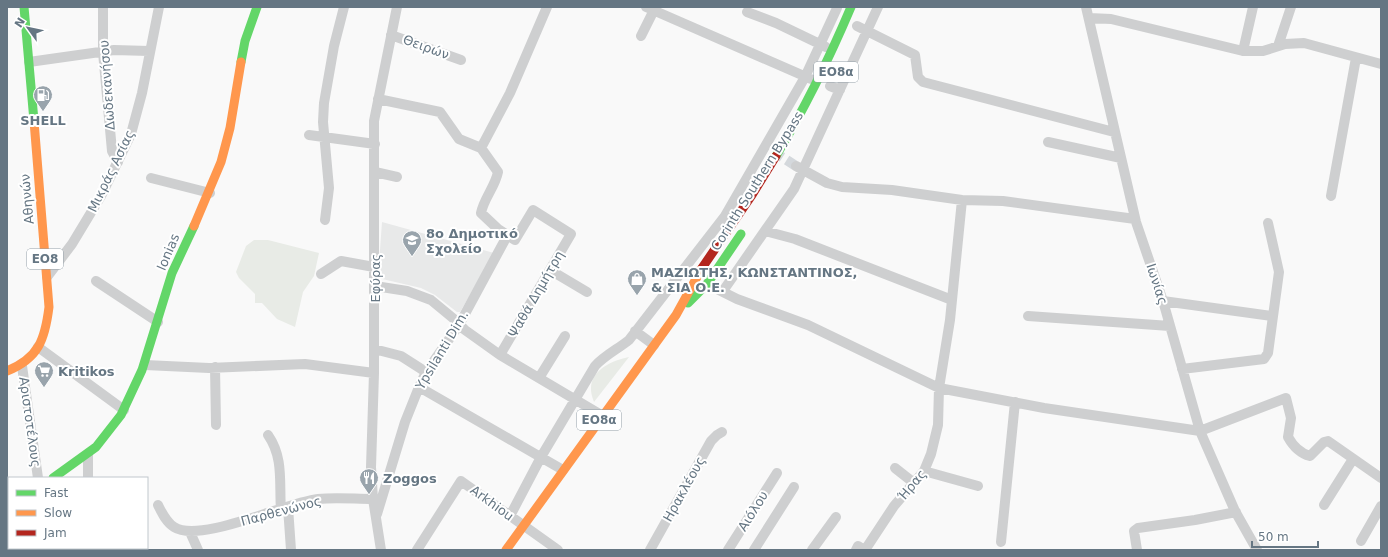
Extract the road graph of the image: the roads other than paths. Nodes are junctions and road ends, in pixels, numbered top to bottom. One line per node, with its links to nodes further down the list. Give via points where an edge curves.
1 (24, 7): 29 (main road, Αθηνών / ΕΟ8)
2 (103, 7): 26 (street, Δωδεκανήσου)
3 (159, 7): 23 (street, Μικράς Ασίας)
4 (344, 7): 38 (street, via 326,86 323,122)
5 (397, 7): 19 (street, Εφύρας)
6 (547, 7): 41 (street, via 510,93)
7 (878, 7): 18 (street)
8 (1086, 7): 16 (street, Ιωνίας)
9 (1253, 7): 25 (street)
10 (1291, 7): 22 (street)
11 (254, 8): 48 (main road, Ionias, via 244,43 226,147)
12 (836, 8): 14 (street); 21 (street)
13 (650, 9): 20 (street); 31 (street)
14 (850, 9): 24 (main road, Corinth Southern Bypass / ΕΟ8α)
15 (747, 12): 21 (street)
16 (1089, 18): 25 (street, via 1111,18); 36 (street, Ιωνίας)
17 (856, 26): 18 (street)
18 (868, 31): 34 (street); 36 (street, via 915,55 918,77 923,82)
19 (391, 35): 28 (street, Θειρών); 35 (street, Εφύρας)
20 (641, 36)
21 (820, 44): 24 (street); 31 (street)
22 (1278, 46): 25 (street, via 1263,51); 27 (street, via 1293,42 1304,43)
23 (150, 50): 26 (street); 43 (street, Μικράς Ασίας, via 131,134)
24 (833, 50): 32 (main road, Corinth Southern Bypass / ΕΟ8α)
25 (1243, 51)
26 (103, 52): 29 (street); 43 (street, Δωδεκανήσου, via 112,151)
27 (1356, 58): 30 (street); 49 (street)
28 (461, 60)
29 (29, 62): 61 (main road, Αθηνών / ΕΟ8)
30 (1381, 64)
31 (806, 77): 32 (street); 51 (street)
32 (818, 82): 51 (main road, Corinth Southern Bypass / ΕΟ8α, via 769,169)
33 (829, 86): 34 (street)
34 (840, 90): 44 (street)
35 (378, 99): 40 (street, Εφύρας, via 374,121); 41 (street, via 440,112 459,139)
36 (1114, 132): 42 (street, Ιωνίας)
37 (309, 135): 38 (street)
38 (325, 137): 40 (street); 53 (street, via 329,188)
39 (1048, 142): 42 (street)
40 (375, 144): 45 (street, Εφύρας)
41 (481, 148): 57 (street, via 498,172 481,213)
42 (1121, 158): 52 (street, Ιωνίας)
43 (118, 162): 61 (street, Μικράς Ασίας, via 75,238)
44 (794, 165): 50 (street, via 827,183 842,187 892,190); 56 (street, via 794,189)
45 (375, 172): 46 (street); 58 (street, Εφύρας)
46 (396, 177)
47 (151, 178): 48 (street)
48 (210, 193): 72 (main road, Ionias, via 176,266)
49 (1331, 196)
50 (962, 200): 52 (street, via 1003,201); 67 (street, Ήρας)
51 (729, 219): 69 (main road, Corinth Southern Bypass / ΕΟ8α); 75 (street)
52 (1136, 219): 68 (street, Ιωνίας)
53 (325, 220)
54 (1268, 223): 71 (street, via 1279,272)
55 (746, 227): 63 (main road, Corinth Southern Bypass / ΕΟ8α)
56 (765, 231): 65 (street); 67 (street, via 795,238)
57 (507, 236): 59 (street, Ψαθά Δημήτρη, via 514,240 533,210 571,234); 73 (street, Ypsilanti Dim.)
58 (374, 267): 60 (street, via 341,261); 64 (street, Εφύρας)
59 (550, 270): 66 (street); 80 (street, Ψαθά Δημήτρη)
60 (321, 274)
61 (46, 277): 78 (main road, Αθηνών / ΕΟ8, via 48,320 45,335)
62 (96, 281): 72 (street)
63 (707, 284): 65 (street); 69 (main road, Corinth Southern Bypass / ΕΟ8α)
64 (375, 286): 73 (street, via 418,294 431,300); 79 (street, Εφύρας)
65 (723, 291): 90 (street, via 820,331)
66 (586, 292)
67 (952, 300): 90 (street, Ήρας)
68 (1163, 301): 71 (street); 74 (street, Ιωνίας)
69 (676, 315): 77 (main road, Corinth Southern Bypass / ΕΟ8α)
70 (1028, 316): 74 (street)
71 (1272, 316): 84 (street, via 1271,341 1264,359)
72 (158, 322): 81 (main road, Ionias)
73 (459, 325): 80 (street); 87 (street, Ypsilanti Dim.)
74 (1170, 326): 84 (street, Ιωνίας)
75 (635, 331): 77 (street); 91 (street, via 619,349 595,366)
76 (565, 336): 88 (street)
77 (654, 345): 94 (main road, Corinth Southern Bypass / ΕΟ8α)
78 (38, 347): 82 (main road, Αθηνών / ΕΟ8); 93 (street)
79 (374, 349): 86 (street, Εφύρας); 87 (street, via 401,356)
80 (500, 355): 88 (street)
81 (145, 365): 83 (street); 93 (main road, Ionias)
82 (22, 366): 85 (main road); 106 (street, Αριστοτέλους)
83 (215, 368): 86 (street, via 305,364); 95 (street)
84 (1182, 369): 96 (street, Ιωνίας)
85 (7, 371)
86 (374, 372): 113 (street, Εφύρας, via 371,467)
87 (426, 372): 89 (street, Ypsilanti Dim.)
88 (539, 378): 91 (street)
89 (419, 388): 100 (street); 119 (street, Ypsilanti Dim., via 405,422)
90 (939, 388): 92 (street); 104 (street, Ήρας, via 938,424 930,460)
91 (576, 400): 94 (street); 100 (street)
92 (1015, 402): 96 (street); 125 (street)
93 (124, 410): 99 (main road, Ionias, via 109,433)
94 (603, 416): 103 (main road, Corinth Southern Bypass / ΕΟ8α)
95 (216, 425)
96 (1200, 430): 101 (street, via 1286,398 1291,418 1288,436 1292,445 1302,454 1310,456 1328,441); 118 (street, Ιωνίας)
97 (722, 432): 133 (street, Ηρακλέους, via 711,441)
98 (268, 435): 117 (street, via 280,462 279,485)
99 (88, 454): 107 (main road, Ionias); 108 (street)
100 (541, 457): 103 (street); 120 (street)
101 (1353, 459): 109 (street); 115 (street)
102 (896, 468): 110 (street)
103 (563, 470): 122 (main road, Corinth Southern Bypass / ΕΟ8α)
104 (924, 471): 110 (street, Ήρας); 112 (street)
105 (777, 473): 134 (street, Αιόλου)
106 (38, 477)
107 (54, 477)
108 (88, 477)
109 (1381, 478)
110 (914, 483): 127 (street, Ήρας)
111 (794, 486): 135 (street)
112 (978, 486)
113 (373, 498): 117 (street, Παρθενώνος, via 317,499); 119 (street, Εφύρας)
114 (158, 505): 123 (street, via 164,517 174,527)
115 (1324, 505)
116 (1381, 506): 124 (street)
117 (285, 509): 123 (street, Παρθενώνος, via 244,521); 129 (street)
118 (1236, 512): 137 (street, via 1138,528 1134,531); 138 (street, Ιωνίας)
119 (376, 516): 130 (street, Εφύρας)
120 (510, 516): 122 (street, Arkhiou); 131 (street, Arkhiou, via 462,481)
121 (836, 517): 136 (street)
122 (523, 526): 126 (street, Arkhiou); 132 (main road, Corinth Southern Bypass / ΕΟ8α)
123 (190, 532): 128 (street)
124 (1361, 541)
125 (1001, 542)
126 (551, 548)
127 (861, 549)
128 (198, 550)
129 (291, 550)
130 (381, 550)
131 (417, 550)
132 (506, 550)
133 (650, 550)
134 (728, 550)
135 (754, 550)
136 (812, 550)
137 (1136, 550)
138 (1257, 550)

